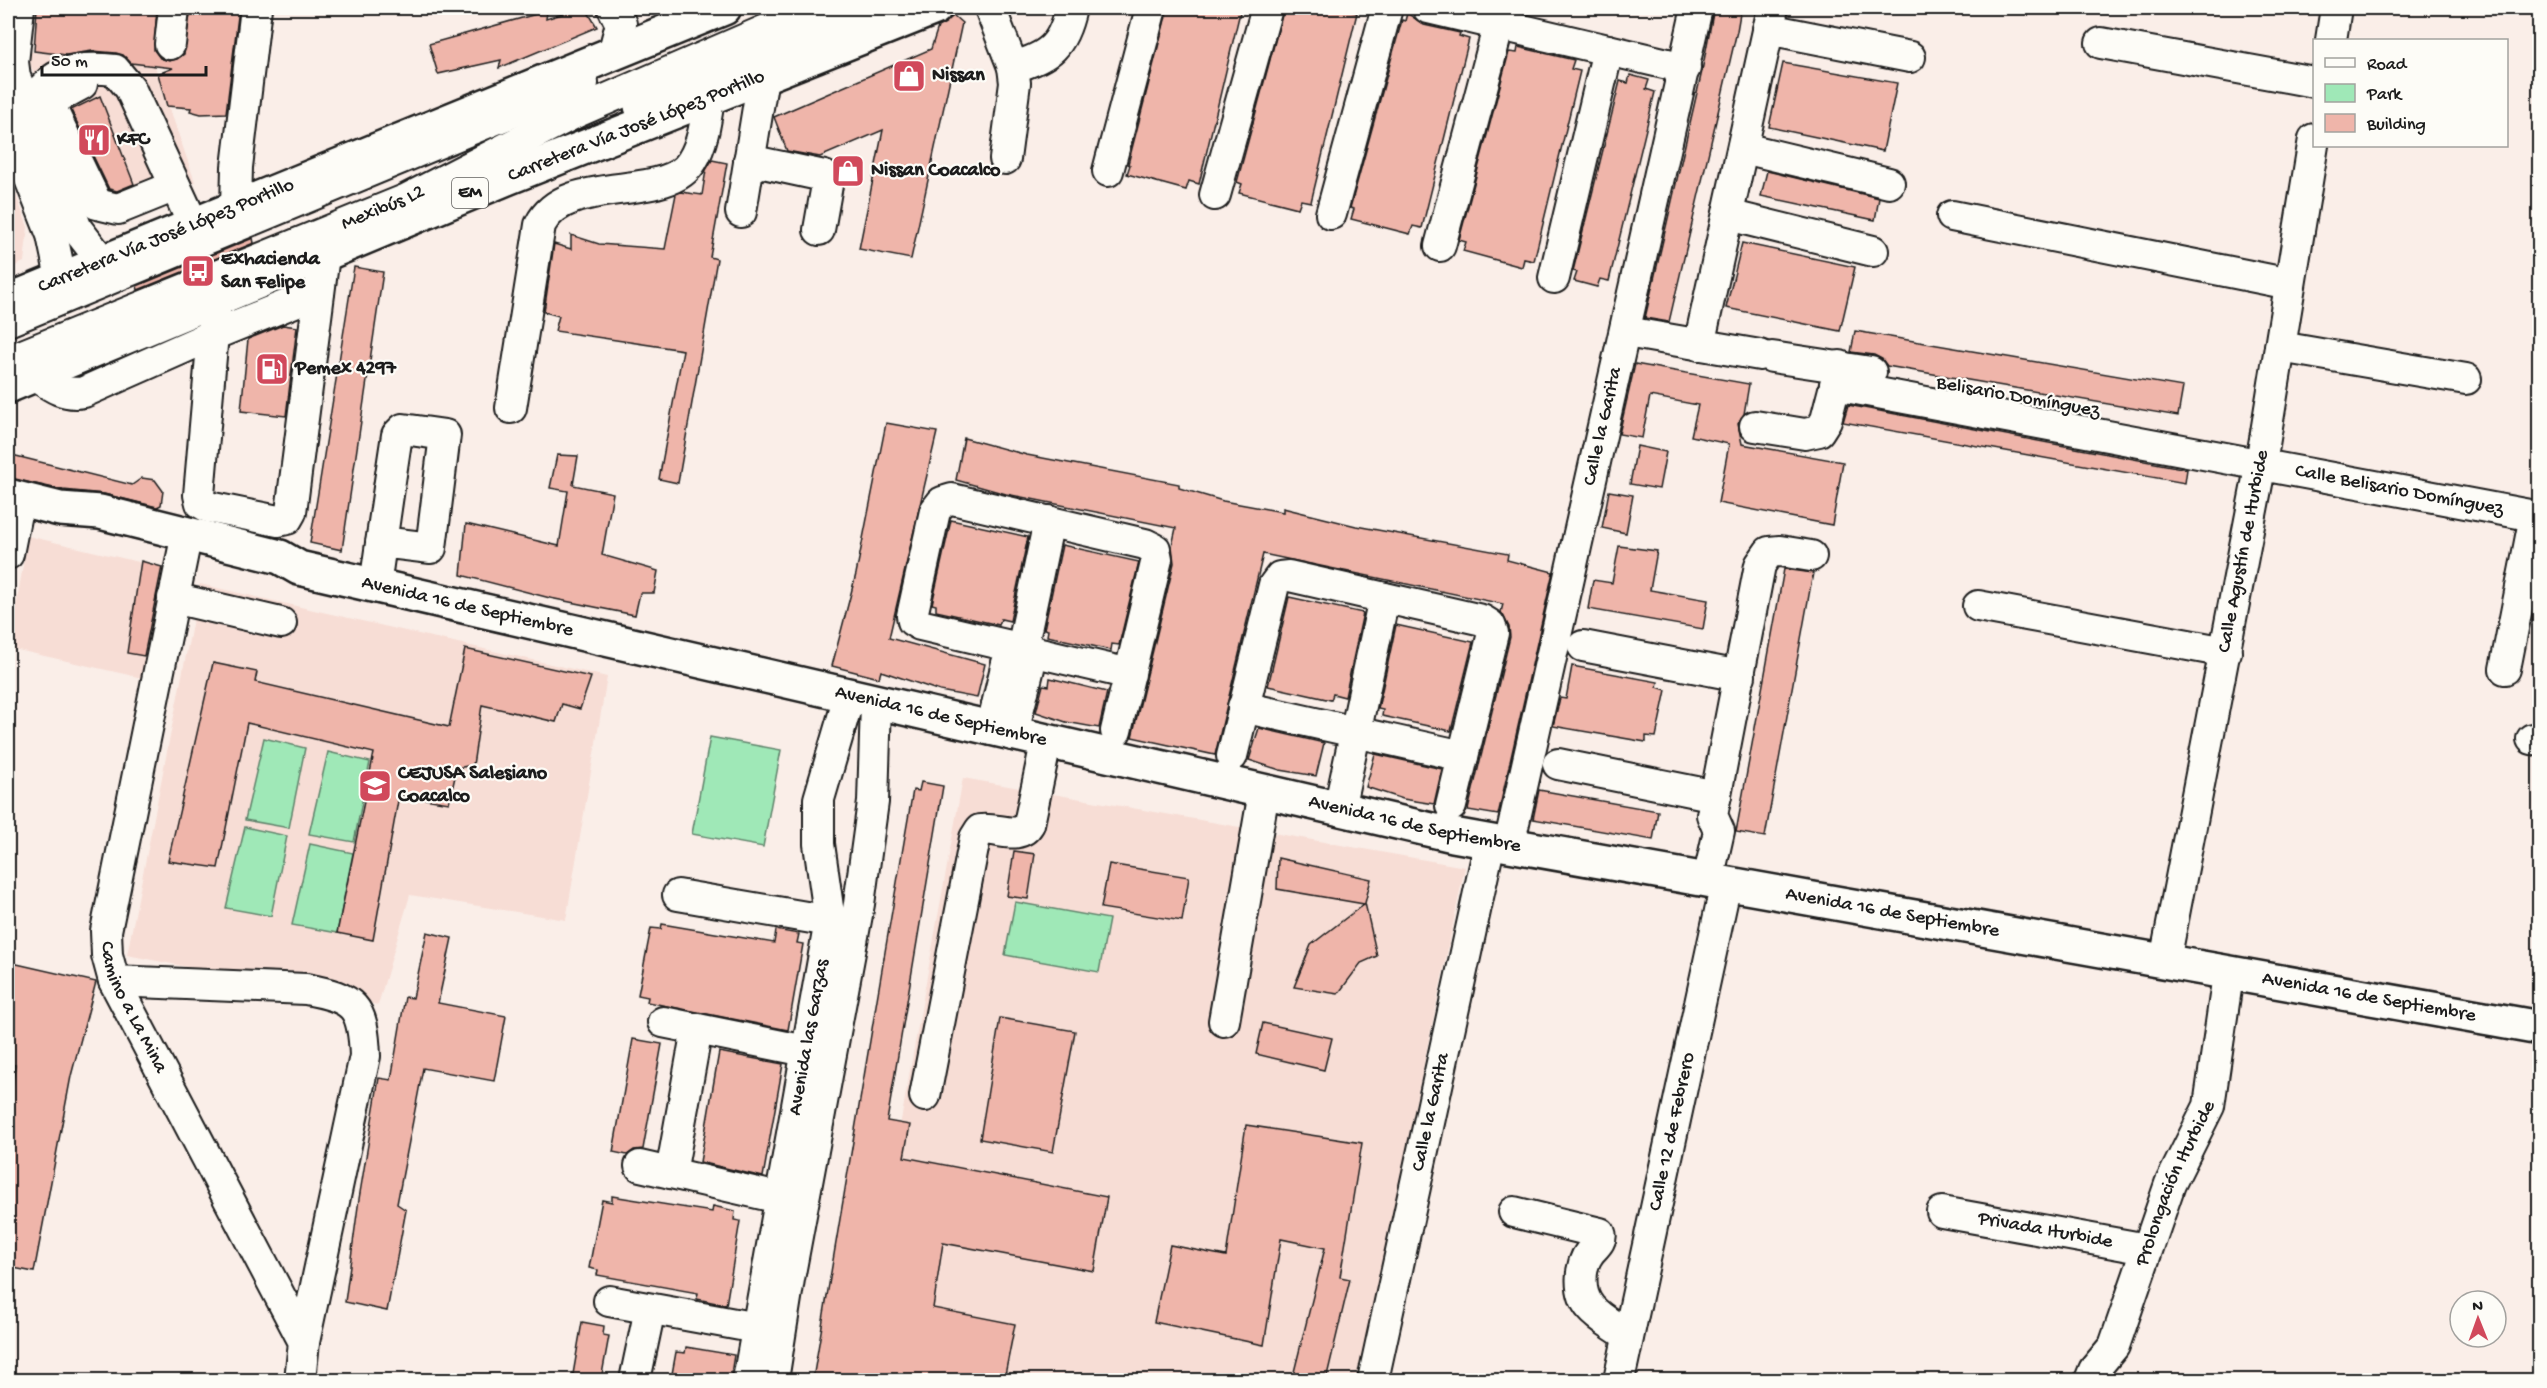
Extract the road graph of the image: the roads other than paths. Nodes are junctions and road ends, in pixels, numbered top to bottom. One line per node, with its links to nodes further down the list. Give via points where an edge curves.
1 (19, 8): 32 (street, via 13,62)
2 (174, 8): 22 (street)
3 (256, 8): 42 (street)
4 (613, 8): 24 (street, via 621,24)
5 (724, 8): 24 (main road, Carretera Vía José López Portillo)
6 (766, 8): 59 (street, Mexibús L2)
7 (817, 8): 66 (street, Mexibús L2, via 577,112 405,200)
8 (861, 8): 38 (main road, via 722,63)
9 (935, 8): 28 (main road, Carretera Vía José López Portillo / EM)
10 (990, 8): 26 (street)
11 (1071, 8): 26 (street, via 1053,51)
12 (1151, 8): 37 (street)
13 (1267, 8): 41 (street)
14 (1387, 8): 44 (street)
15 (1428, 8): 19 (street)
16 (1697, 8): 27 (street, Calle la Garita)
17 (2330, 9): 20 (street)
18 (1771, 18): 25 (street); 34 (street)
19 (1499, 24): 23 (street); 49 (street)
20 (2331, 39)
21 (2101, 43): 30 (street)
22 (170, 44)
23 (1608, 50): 27 (street); 54 (street)
24 (613, 54): 42 (main road, Carretera Vía José López Portillo)
25 (1910, 57)
26 (1013, 67): 35 (street, via 1015,83)
27 (1685, 68): 60 (street, Calle la Garita)
28 (763, 77): 31 (main road, Carretera Vía José López Portillo / EM); 36 (street)
29 (121, 80): 32 (street, via 115,70 66,71 52,78); 40 (street, via 130,88); 40 (street, via 110,84 76,84 56,99 52,110 97,204 107,209 124,208)
30 (2313, 82)
31 (710, 99): 38 (main road, Carretera Vía José López Portillo / EM); 69 (street, via 705,129 692,162 679,176 607,189 559,205 546,214 540,225)
32 (14, 117): 52 (street, via 77,229); 53 (street, via 52,235)
33 (2313, 145): 55 (street, Calle Agustín de Iturbide)
34 (1743, 148): 39 (street); 45 (street)
35 (1005, 159)
36 (749, 160): 43 (street); 48 (street, via 824,176 827,186)
37 (1108, 171)
38 (507, 178): 51 (main road, Carretera Vía José López Portillo / EM)
39 (1889, 183)
40 (175, 186): 47 (street)
41 (1215, 195)
42 (236, 208): 47 (main road, Carretera Vía José López Portillo)
43 (741, 212)
44 (1331, 214)
45 (1728, 215): 50 (street); 63 (street)
46 (1952, 216): 55 (street)
47 (193, 224): 52 (main road, Carretera Vía José López Portillo)
48 (819, 230)
49 (1440, 246)
50 (1873, 251)
51 (324, 255): 56 (street); 57 (main road, Carretera Vía José López Portillo / EM)
52 (102, 261): 53 (main road, Carretera Vía José López Portillo)
53 (61, 278): 58 (main road, Carretera Vía José López Portillo)
54 (1554, 278)
55 (2290, 284): 64 (street, Calle Agustín de Iturbide)
56 (319, 292): 61 (street); 61 (street, via 287,519 278,521 208,507 201,502)
57 (216, 299): 61 (street); 62 (main road, Carretera Vía José López Portillo / EM)
58 (8, 301)
59 (8, 321)
60 (1626, 332): 63 (street, Belisario Domínguez); 103 (street, Calle la Garita)
61 (215, 334): 65 (street)
62 (119, 341): 65 (street); 66 (main road, Carretera Vía José López Portillo / EM)
63 (1699, 345): 67 (street, Belisario Domínguez, via 1766,356)
64 (2280, 346): 68 (street); 71 (street, Calle Agustín de Iturbide)
65 (134, 372): 66 (street, via 73,394)
66 (16, 374)
67 (1837, 376): 70 (street, via 1827,420 1819,432 1805,434); 71 (street, Belisario Domínguez)
68 (2466, 379)
69 (512, 408)
70 (1755, 426)
71 (2262, 453): 73 (street, Calle Belisario Domínguez); 86 (street, Calle Agustín de Iturbide)
72 (13, 497): 75 (main road, Avenida 16 de Septiembre, via 60,509 94,531); 77 (street)
73 (2537, 516): 87 (street)
74 (1049, 521): 85 (street); 85 (street, via 952,499 942,502 935,512 912,616 920,625); 88 (street, via 1155,549 1157,559)
75 (185, 542): 79 (main road, Avenida 16 de Septiembre, via 272,572 299,568); 80 (street, Camino a La Mina)
76 (381, 542): 79 (street)
77 (8, 554)
78 (1811, 556): 89 (street, Calle 12 de Febrero, via 1769,552 1760,565)
79 (375, 586): 90 (main road, Avenida 16 de Septiembre)
80 (173, 598): 83 (street); 109 (street, Camino a La Mina, via 106,931)
81 (1383, 598): 91 (street, via 1280,577 1274,585); 94 (street); 97 (street, via 1490,625 1493,633)
82 (1977, 606): 86 (street)
83 (281, 623)
84 (1583, 646): 89 (street)
85 (1022, 649): 88 (street); 93 (street, via 1029,668)
86 (2226, 652): 107 (street, Calle Agustín de Iturbide)
87 (2505, 669)
88 (1130, 674): 92 (street)
89 (1740, 676): 100 (street, Calle 12 de Febrero)
90 (863, 700): 93 (main road, Avenida 16 de Septiembre); 106 (street, Avenida las Garzas, via 873,802); 106 (street, Avenida las Garzas, via 819,799 817,819)
91 (1243, 707): 94 (street); 96 (street)
92 (1116, 731)
93 (1002, 732): 95 (main road, Avenida 16 de Septiembre)
94 (1355, 733): 97 (street); 102 (street)
95 (1046, 743): 99 (main road, Avenida 16 de Septiembre); 115 (street, via 1025,831 1018,834 980,830 975,838)
96 (1232, 756)
97 (1463, 756): 101 (street)
98 (1558, 764): 100 (street)
99 (1264, 792): 102 (main road, Avenida 16 de Septiembre); 111 (street)
100 (1714, 805): 104 (street, Calle 12 de Febrero, via 1719,831)
101 (1451, 806)
102 (1339, 809): 103 (main road, Avenida 16 de Septiembre)
103 (1500, 844): 104 (main road, Avenida 16 de Septiembre); 132 (street, Calle la Garita)
104 (1707, 880): 107 (main road, Avenida 16 de Septiembre); 126 (street, Calle 12 de Febrero)
105 (678, 895): 106 (street)
106 (843, 924): 114 (street, Avenida las Garzas); 122 (street, Avenida las Garzas)
107 (2165, 961): 108 (main road, Avenida 16 de Septiembre)
108 (2228, 975): 112 (main road, Avenida 16 de Septiembre); 121 (street, Prolongación Iturbide, via 2209,1106 2170,1184)
109 (114, 981): 127 (street, Camino a La Mina); 127 (street, via 306,989 351,1003 364,1026 365,1056)
110 (663, 1022): 113 (street)
111 (1224, 1022)
112 (2540, 1028)
113 (697, 1029): 114 (street); 117 (street)
114 (806, 1051): 118 (street, Avenida las Garzas)
115 (925, 1096)
116 (640, 1166): 117 (street)
117 (671, 1173): 118 (street)
118 (778, 1198): 122 (street, Avenida las Garzas)
119 (1514, 1212): 126 (street, via 1600,1233 1599,1241 1585,1258 1583,1292 1590,1308)
120 (1942, 1212): 121 (street, Privada Iturbide)
121 (2148, 1249): 134 (street, Prolongación Iturbide, via 2114,1346)
122 (778, 1277): 125 (street, Avenida las Garzas); 131 (street, Avenida las Garzas)
123 (609, 1301): 124 (street)
124 (650, 1309): 125 (street); 129 (street)
125 (757, 1329): 130 (street, Avenida las Garzas)
126 (1628, 1336): 133 (street, Calle 12 de Febrero)
127 (304, 1342): 128 (street)
128 (300, 1380)
129 (635, 1380)
130 (748, 1380)
131 (773, 1380)
132 (1373, 1380)
133 (1619, 1380)
134 (2090, 1380)

